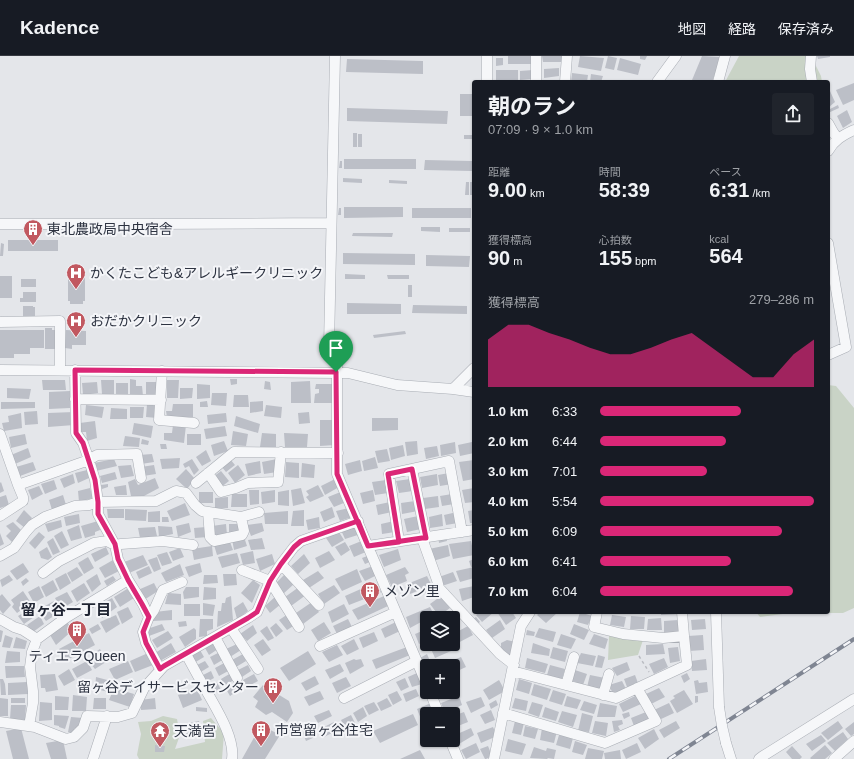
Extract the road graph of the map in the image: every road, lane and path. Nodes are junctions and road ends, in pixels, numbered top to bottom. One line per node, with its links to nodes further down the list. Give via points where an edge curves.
1 (335, 56): 18 (street)
2 (487, 56): 8 (street)
3 (536, 56): 9 (street)
4 (567, 56): 10 (street)
5 (676, 56): 11 (street)
6 (725, 56): 12 (street)
7 (811, 56): 13 (street)
8 (486, 80)
9 (536, 80)
10 (565, 80)
11 (658, 80)
12 (719, 80)
13 (812, 80)
14 (830, 127): 16 (street)
15 (854, 130): 16 (street)
16 (838, 139): 17 (street)
17 (830, 146)
18 (331, 223): 19 (street); 29 (street, via 329,346 336,360)
19 (0, 224)
20 (830, 252): 22 (street)
21 (0, 322): 25 (street, via 60,322)
22 (850, 346): 23 (street)
23 (830, 354)
24 (0, 370): 25 (street)
25 (60, 370): 26 (street)
26 (75, 370): 28 (street); 32 (street)
27 (472, 370): 30 (street)
28 (162, 371): 29 (street); 33 (street)
29 (336, 372): 30 (street, via 397,384); 37 (street)
30 (453, 389): 31 (street)
31 (472, 392)
32 (76, 399): 33 (street); 38 (street, via 76,433)
33 (161, 400): 34 (street, via 159,420)
34 (194, 423)
35 (0, 434): 43 (street)
36 (281, 452): 37 (street); 40 (street, via 234,452); 40 (street, via 278,482 248,483 221,492)
37 (338, 453): 49 (street, via 337,474)
38 (89, 460): 41 (street, via 97,455 137,454); 43 (street); 44 (street)
39 (412, 469): 51 (street, via 449,461); 52 (street); 53 (street, via 388,474)
40 (208, 473): 42 (street)
41 (141, 478)
42 (196, 483)
43 (18, 485): 47 (street, via 23,501)
44 (98, 502): 45 (street, via 156,501 176,491 186,493 195,505); 54 (street, via 98,514); 57 (street, via 75,506 45,517 32,525 14,548)
45 (208, 512): 48 (street); 48 (street, via 210,537 214,542 242,535 244,531)
46 (259, 512): 48 (street)
47 (0, 516)
48 (241, 517)
49 (358, 521): 56 (street); 58 (street, via 301,541)
50 (472, 530): 51 (street)
51 (462, 532): 52 (street)
52 (424, 538): 53 (street); 83 (street, via 439,588)
53 (399, 542): 56 (street)
54 (115, 544): 55 (street, via 163,541); 60 (street, via 108,541 94,543 59,561); 61 (street, via 118,559)
55 (193, 545)
56 (368, 546): 65 (street)
57 (0, 556)
58 (281, 564): 62 (street); 64 (street)
59 (242, 570): 62 (street)
60 (43, 573)
61 (128, 580): 70 (street); 76 (street, via 67,617)
62 (270, 581): 72 (street); 73 (street, via 257,612)
63 (182, 582): 70 (street, via 163,590)
64 (319, 605)
65 (396, 612): 77 (street); 81 (street)
66 (529, 614): 83 (street, via 521,626)
67 (597, 614): 74 (street, via 594,626 623,634 663,638)
68 (682, 614): 74 (street)
69 (716, 614): 104 (street, bridge, via 720,707)
70 (149, 617): 84 (street, via 143,632)
71 (0, 619): 76 (street)
72 (299, 627)
73 (231, 628): 75 (street); 85 (street)
74 (684, 636): 88 (street, via 687,666)
75 (215, 637): 78 (street); 87 (street)
76 (37, 639): 97 (street, via 30,668 33,703)
77 (320, 646)
78 (186, 654): 84 (street); 101 (street, via 220,714 230,740)
79 (574, 656): 89 (street)
80 (639, 656): 88 (path)
81 (417, 661): 82 (street); 92 (street)
82 (420, 668)
83 (513, 668): 89 (street); 94 (street)
84 (160, 669): 95 (street, via 144,688 132,713 118,717)
85 (258, 669)
86 (609, 674): 91 (street)
87 (237, 678)
88 (654, 681): 90 (street)
89 (566, 685): 91 (street)
90 (637, 688): 91 (street, via 616,698); 94 (street, via 656,721 605,743)
91 (603, 695)
92 (344, 698)
93 (854, 699): 105 (street)
94 (503, 713): 103 (street)
95 (107, 716): 97 (street, via 87,716 83,728 74,737 66,739); 100 (street)
96 (0, 722): 97 (street)
97 (29, 726)
98 (854, 741): 106 (street)
99 (453, 747): 102 (street)
100 (93, 759)
101 (232, 759)
102 (458, 759)
103 (494, 759)
104 (731, 759)
105 (760, 759)
106 (834, 759)

